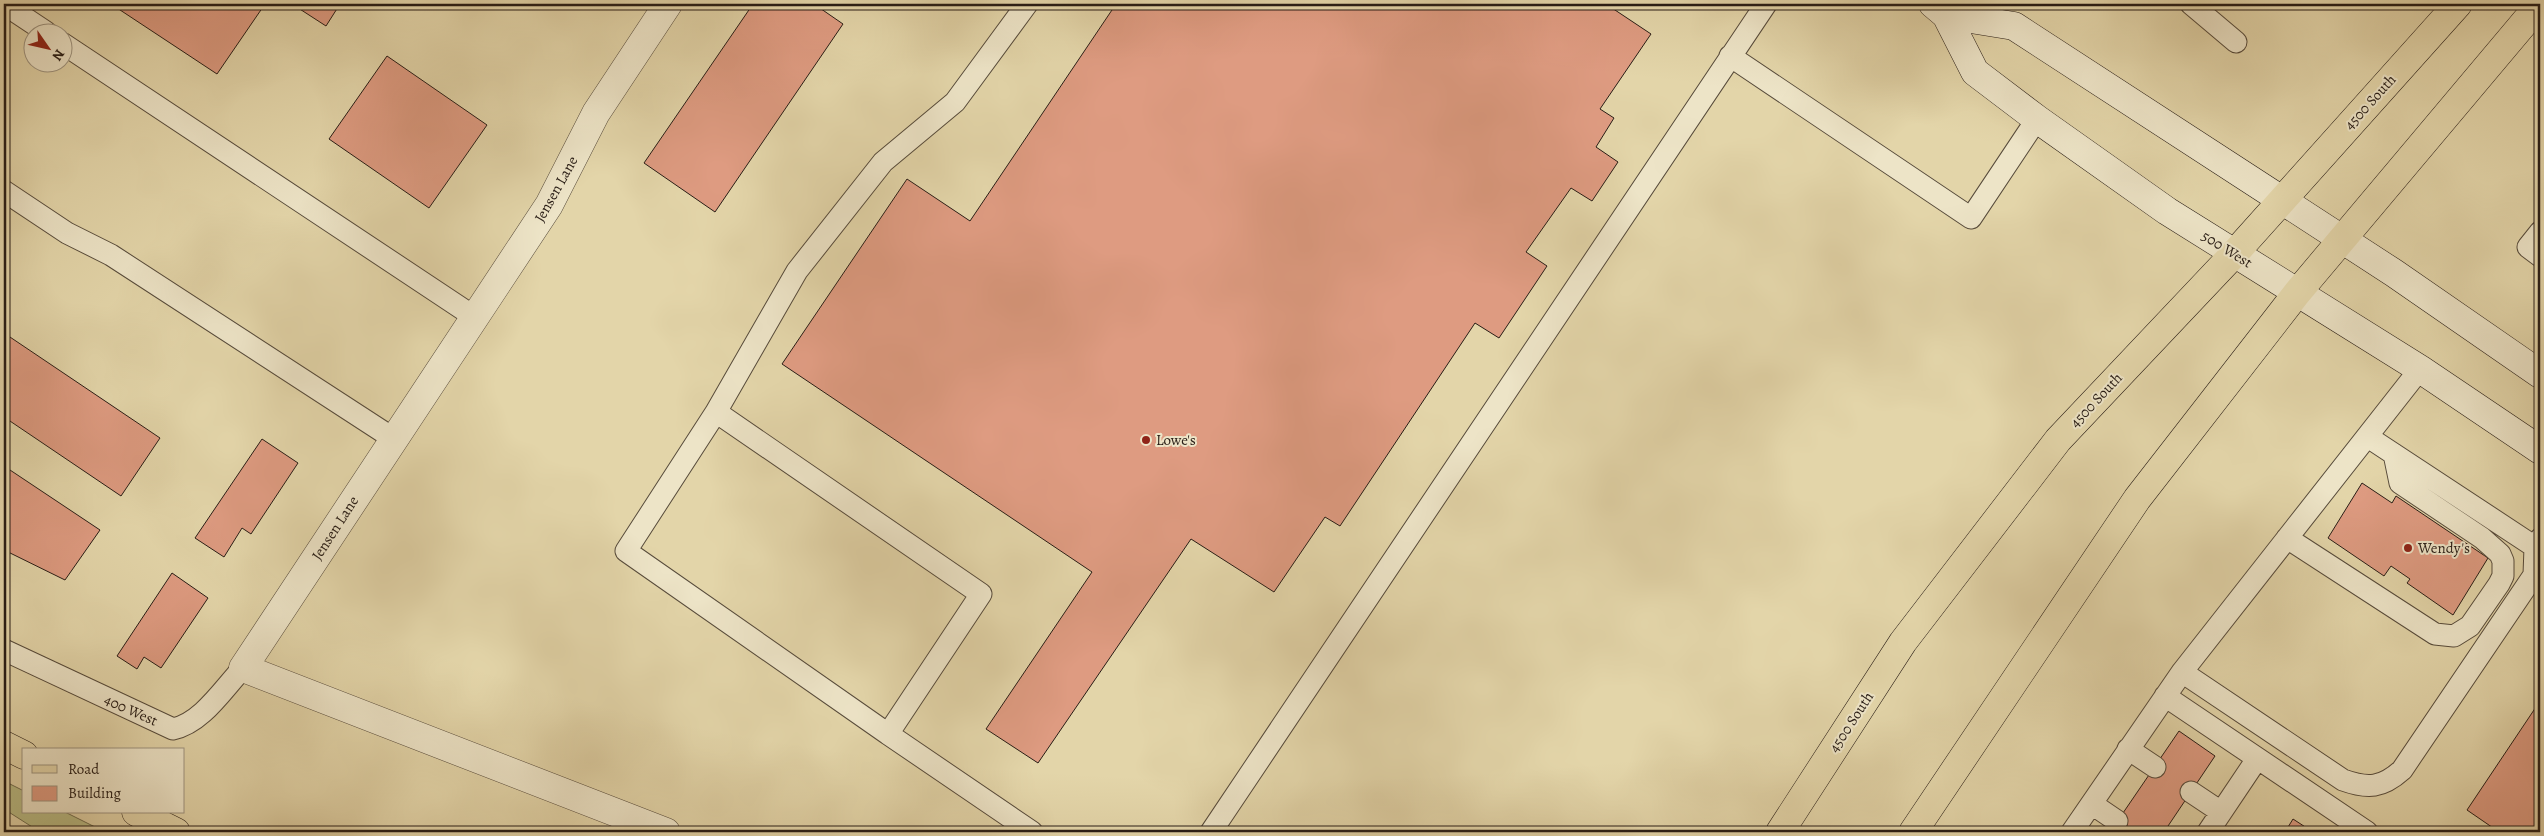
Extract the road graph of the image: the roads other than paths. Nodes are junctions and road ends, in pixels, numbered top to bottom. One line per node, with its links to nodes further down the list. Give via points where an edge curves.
1 (4, 4): 9 (lane)
2 (668, 4): 21 (main road, Jensen Lane, via 596,113 549,205)
3 (1027, 4): 24 (lane, via 955,102 883,162 797,271)
4 (1766, 4): 12 (lane)
5 (2191, 4): 10 (lane)
6 (2458, 4): 15 (main road, 4500 South)
7 (2540, 4): 17 (main road)
8 (1945, 7): 13 (main road, 500 West, via 1975,72); 15 (main road, 500 West, via 2014,26)
9 (31, 22)
10 (2236, 42)
11 (72, 50): 21 (lane)
12 (1730, 56): 13 (lane, via 1971,218); 49 (lane)
13 (2038, 119): 18 (main road, 500 West, via 2167,211)
14 (4, 191): 26 (lane, via 67,233 111,255)
15 (2283, 200): 17 (main road, 500 West); 18 (main road, 4500 South)
16 (2540, 232): 19 (lane, via 2528,247)
17 (2342, 239): 20 (main road); 23 (main road, 500 West)
18 (2234, 254): 20 (main road, 500 West); 50 (main road, 4500 South, via 2058,440 1903,642)
19 (2540, 256)
20 (2297, 293): 22 (main road, 500 West); 51 (main road, via 2137,499)
21 (476, 318): 26 (main road, Jensen Lane)
22 (2420, 369): 25 (lane); 27 (main road, 500 West)
23 (2540, 374)
24 (716, 412): 35 (lane, via 626,551); 35 (lane, via 980,594)
25 (2368, 436): 28 (lane); 29 (lane)
26 (394, 439): 32 (main road, Jensen Lane)
27 (2540, 450)
28 (2394, 454): 29 (lane, via 2400,483 2482,538 2497,550 2504,561 2499,584 2470,626 2454,636 2436,634); 30 (lane)
29 (2288, 538): 33 (lane)
30 (2538, 543): 33 (lane, via 2534,575 2402,770 2380,786 2369,787 2343,780)
31 (4, 650): 32 (lane, 400 West, via 173,729 184,727 199,715)
32 (243, 668): 47 (main road)
33 (2182, 672): 34 (lane)
34 (2165, 696): 37 (lane); 39 (lane)
35 (888, 734): 48 (lane)
36 (4, 745): 38 (main road)
37 (2128, 749): 40 (lane); 42 (lane)
38 (22, 754)
39 (2257, 759): 43 (lane); 54 (lane)
40 (2155, 767)
41 (2191, 792): 43 (lane)
42 (2092, 804): 45 (lane); 52 (lane)
43 (2221, 812): 53 (lane)
44 (140, 814): 46 (main road)
45 (2117, 821)
46 (176, 832)
47 (666, 832)
48 (1032, 832)
49 (1210, 832)
50 (1780, 832)
51 (1913, 832)
52 (2072, 832)
53 (2208, 832)
54 (2367, 832)

